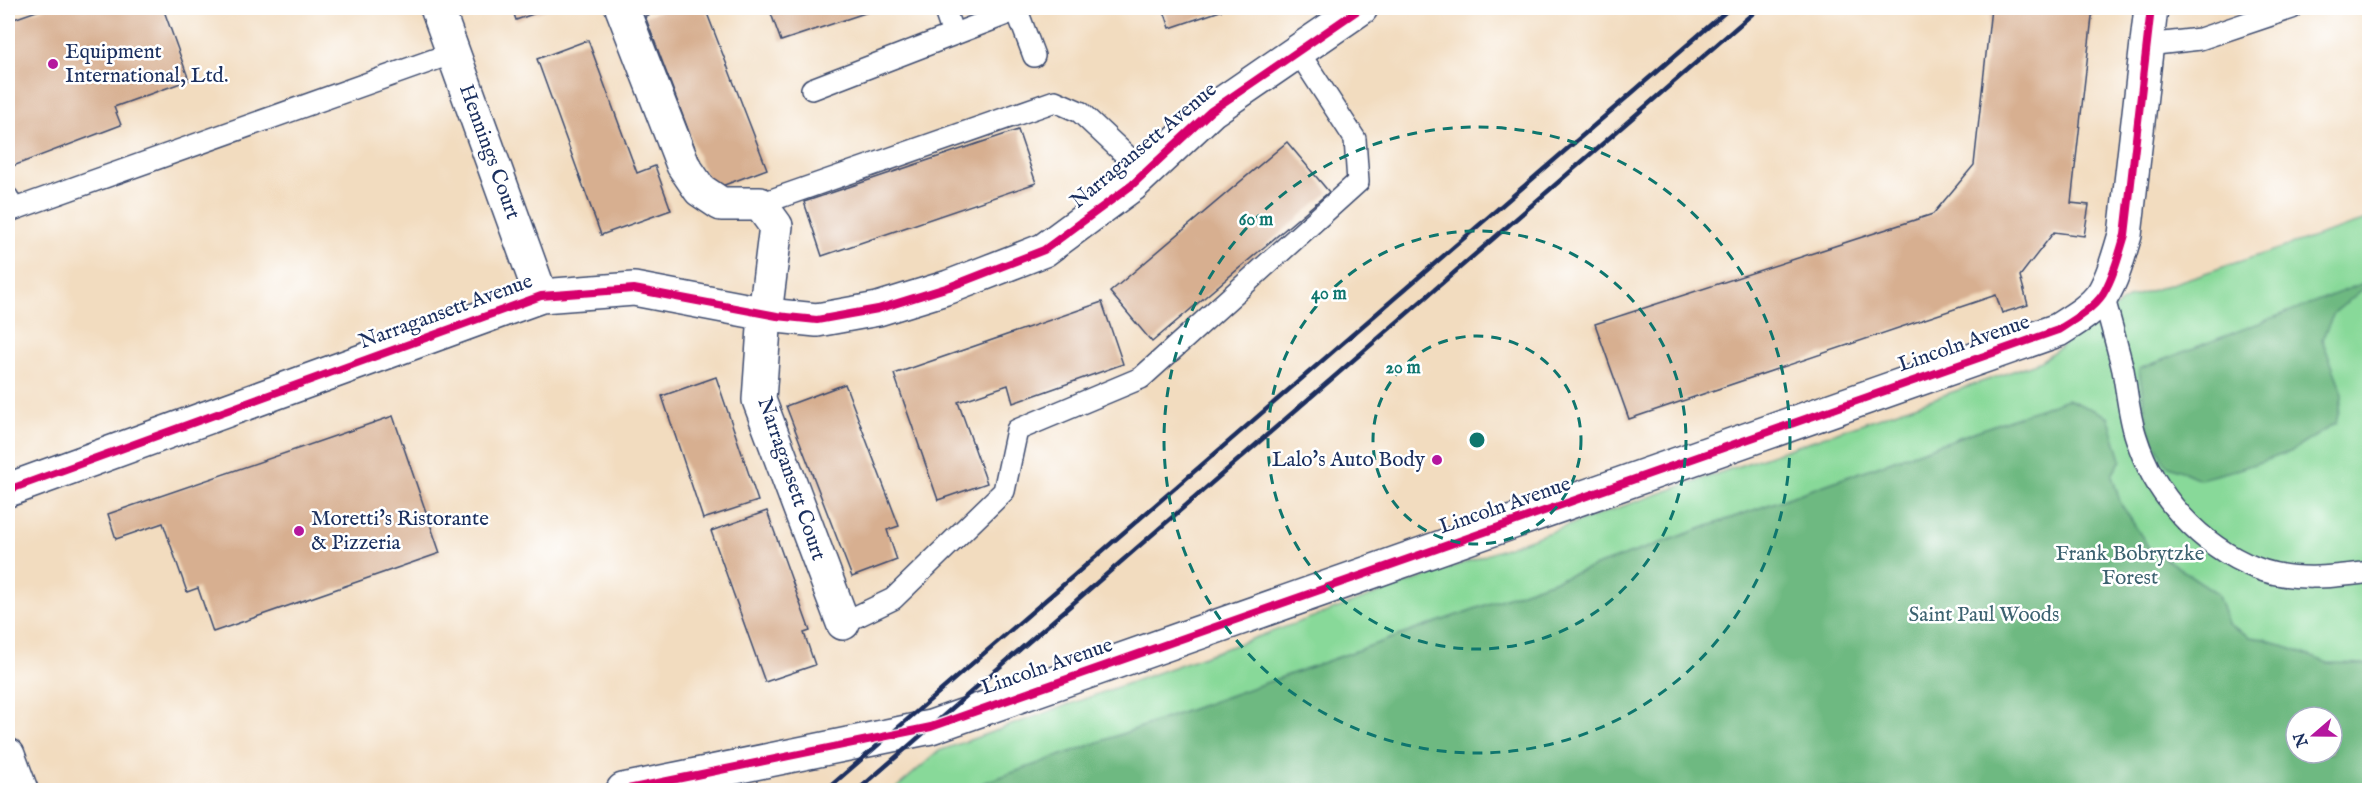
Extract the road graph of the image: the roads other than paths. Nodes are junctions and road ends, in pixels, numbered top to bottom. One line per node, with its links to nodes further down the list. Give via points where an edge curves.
1 (437, 8): 12 (street, Hennings Court)
2 (622, 8): 17 (street, via 683,165 700,190 721,204)
3 (944, 8): 9 (lane)
4 (1361, 8): 11 (street, Narragansett Avenue)
5 (2151, 8): 10 (street, Lincoln Avenue)
6 (2292, 8): 8 (lane)
7 (1017, 9): 9 (lane); 13 (lane)
8 (2254, 14): 10 (lane, via 2200,39)
9 (953, 34): 14 (lane)
10 (2147, 45): 18 (street, Lincoln Avenue, via 2126,235)
11 (1297, 50): 15 (street, Narragansett Avenue, via 1211,111); 23 (lane, via 1355,139 1358,182 1141,378 1017,430 1004,491 893,599)
12 (453, 53): 16 (lane, via 12,210); 19 (street, Hennings Court)
13 (1034, 56)
14 (812, 89)
15 (1145, 173): 17 (lane, via 1080,112 1055,101); 20 (street, Narragansett Avenue, via 1044,250 949,287 878,309 817,320)
16 (8, 198)
17 (760, 204): 20 (street, Narragansett Court, via 776,226)
18 (2103, 295): 22 (lane, via 2136,438 2154,478 2200,535 2258,569 2299,577); 26 (street, Lincoln Avenue, via 2081,316 2058,330 931,727)
19 (542, 296): 20 (street, Narragansett Avenue, via 634,289); 21 (street, Narragansett Avenue)
20 (765, 314): 23 (street, Narragansett Court, via 759,400)
21 (8, 490)
22 (2370, 572)
23 (843, 623)
24 (8, 755): 25 (street)
25 (21, 790)
26 (623, 790)

